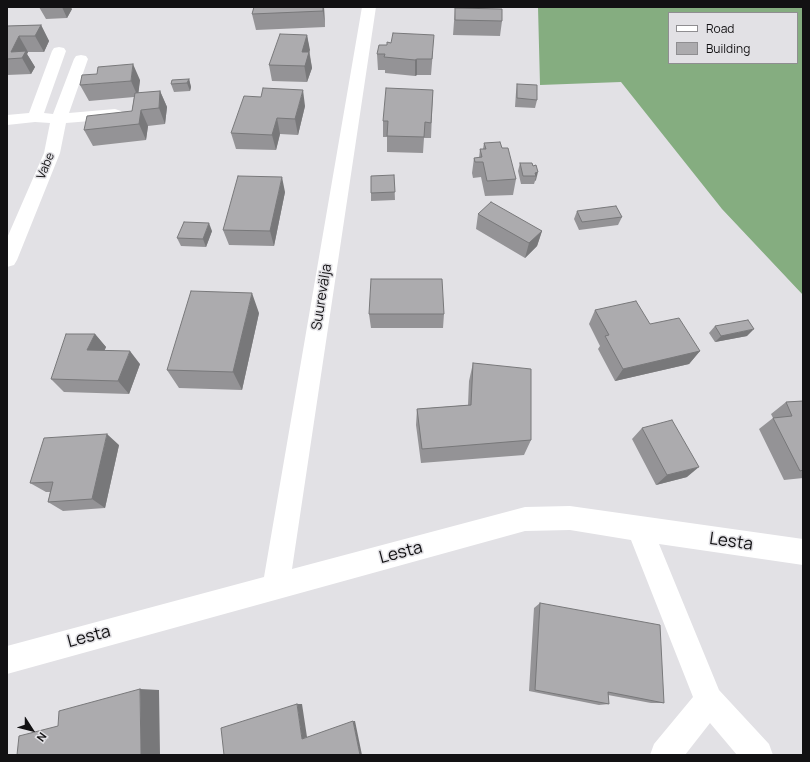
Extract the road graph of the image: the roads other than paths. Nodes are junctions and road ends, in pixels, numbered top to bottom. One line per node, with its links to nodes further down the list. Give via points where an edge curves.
1 (369, 7): 11 (street, Suurevälja)
2 (59, 51): 5 (street)
3 (81, 59): 6 (street, Vabe)
4 (131, 112): 6 (street)
5 (35, 116): 6 (street); 7 (street)
6 (59, 119): 8 (street, Vabe, via 52,153)
7 (7, 120)
8 (7, 260)
9 (640, 529): 10 (street, Lesta); 11 (street, Lesta, via 570,518 525,519); 13 (street)
10 (803, 552)
11 (276, 586): 12 (street, Lesta)
12 (7, 660)
13 (709, 700): 14 (street); 15 (street)
14 (665, 755)
15 (758, 755)

